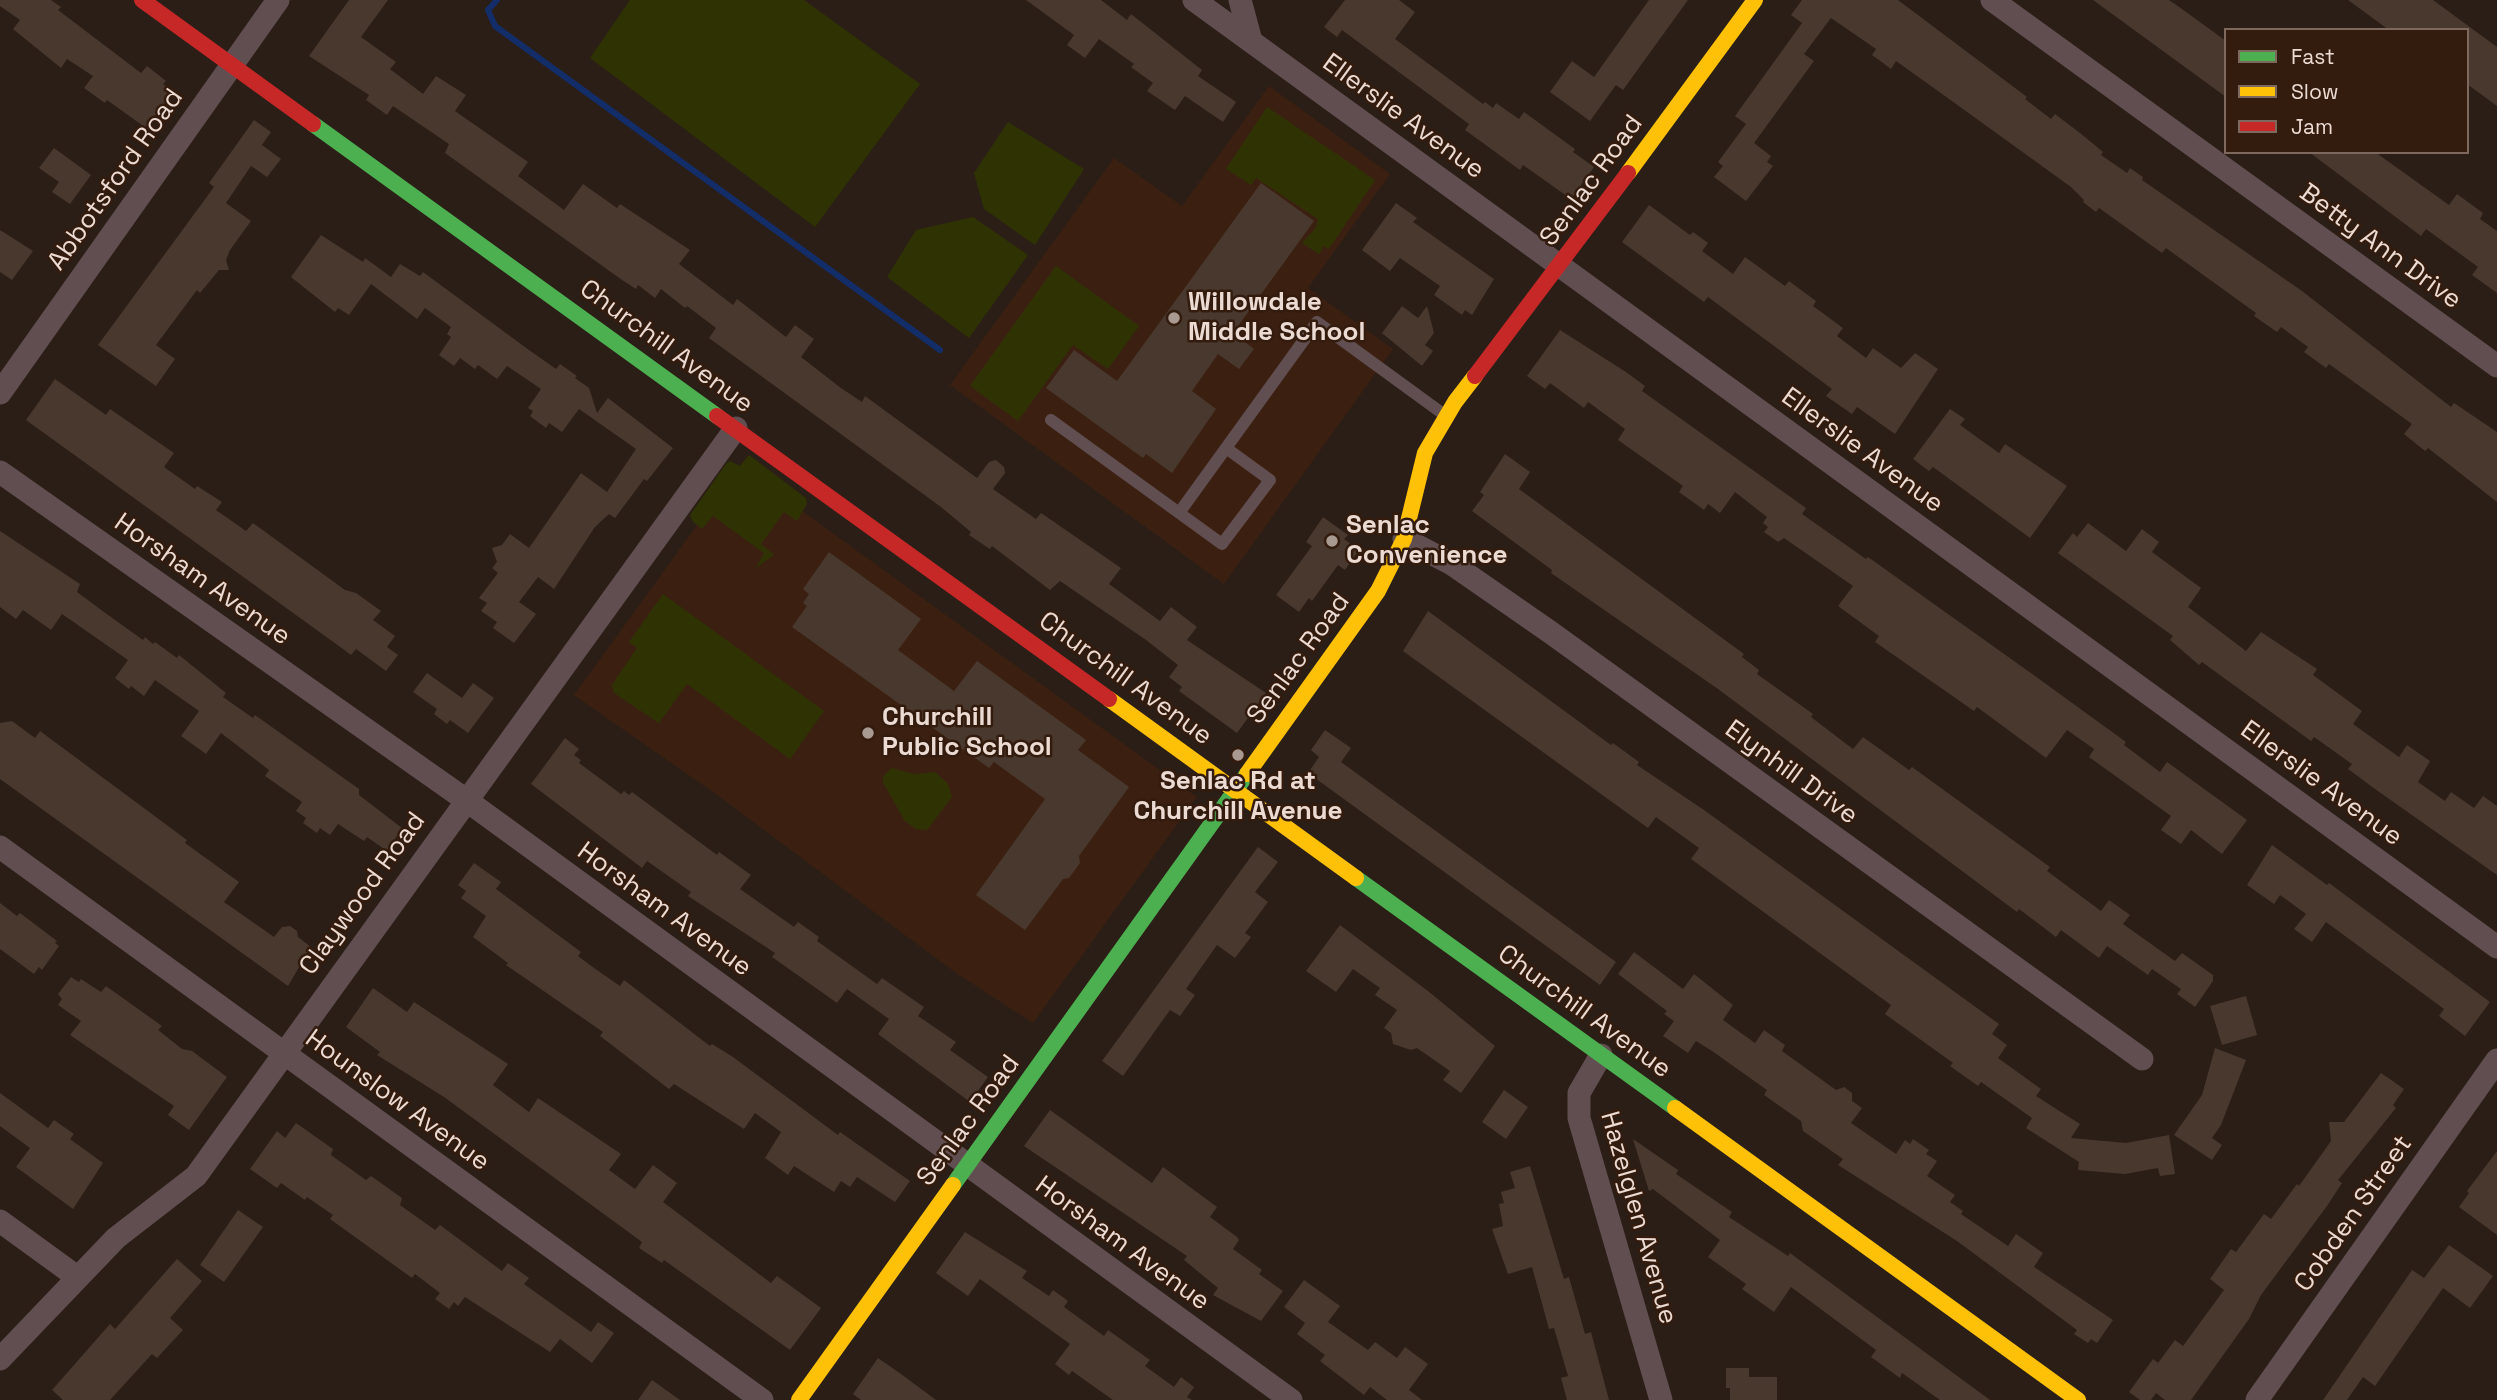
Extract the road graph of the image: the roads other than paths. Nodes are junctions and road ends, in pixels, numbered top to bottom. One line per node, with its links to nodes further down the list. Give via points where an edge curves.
1 (142, 0): 8 (street, Churchill Avenue)
2 (278, 0): 8 (street, Abbotsford Road)
3 (1194, 0): 7 (street, Ellerslie Avenue)
4 (1240, 0): 7 (street)
5 (1755, 0): 9 (street, Senlac Road)
6 (1992, 0): 10 (street, Betty Ann Drive)
7 (1251, 41): 9 (street, Ellerslie Avenue)
8 (232, 65): 11 (street, Abbotsford Road); 14 (street, Churchill Avenue)
9 (1560, 266): 12 (street, Senlac Road); 22 (street, Ellerslie Avenue)
10 (2497, 366)
11 (0, 393)
12 (1446, 416): 15 (lane, via 1317,322); 18 (street, Senlac Road, via 1425,453)
13 (1051, 420): 17 (lane)
14 (736, 428): 19 (street, Churchill Avenue); 20 (street, Claywood Road)
15 (1226, 448): 17 (lane); 17 (lane, via 1270,480 1222,544)
16 (0, 472): 20 (street, Horsham Avenue)
17 (1179, 513)
18 (1404, 539): 19 (street, Senlac Road, via 1378,591); 25 (street, Elynhill Drive, via 1452,564 1550,632)
19 (1234, 789): 24 (street, Churchill Avenue); 27 (street, Senlac Road)
20 (466, 800): 23 (street, Claywood Road); 27 (street, Horsham Avenue)
21 (0, 847): 23 (street, Hounslow Avenue)
22 (2497, 947)
23 (284, 1052): 29 (street, Claywood Road, via 196,1176 116,1238); 31 (street, Hounslow Avenue)
24 (1601, 1055): 34 (street, Hazelglen Avenue, via 1579,1093 1578,1118); 35 (street, Churchill Avenue)
25 (2142, 1059)
26 (2497, 1060): 36 (street, Cobden Street)
27 (967, 1167): 32 (street, Senlac Road); 33 (street, Horsham Avenue)
28 (0, 1221): 29 (street)
29 (77, 1277): 30 (street, Claywood Road)
30 (0, 1359)
31 (762, 1400)
32 (799, 1400)
33 (1290, 1400)
34 (1661, 1400)
35 (2078, 1400)
36 (2257, 1400)

